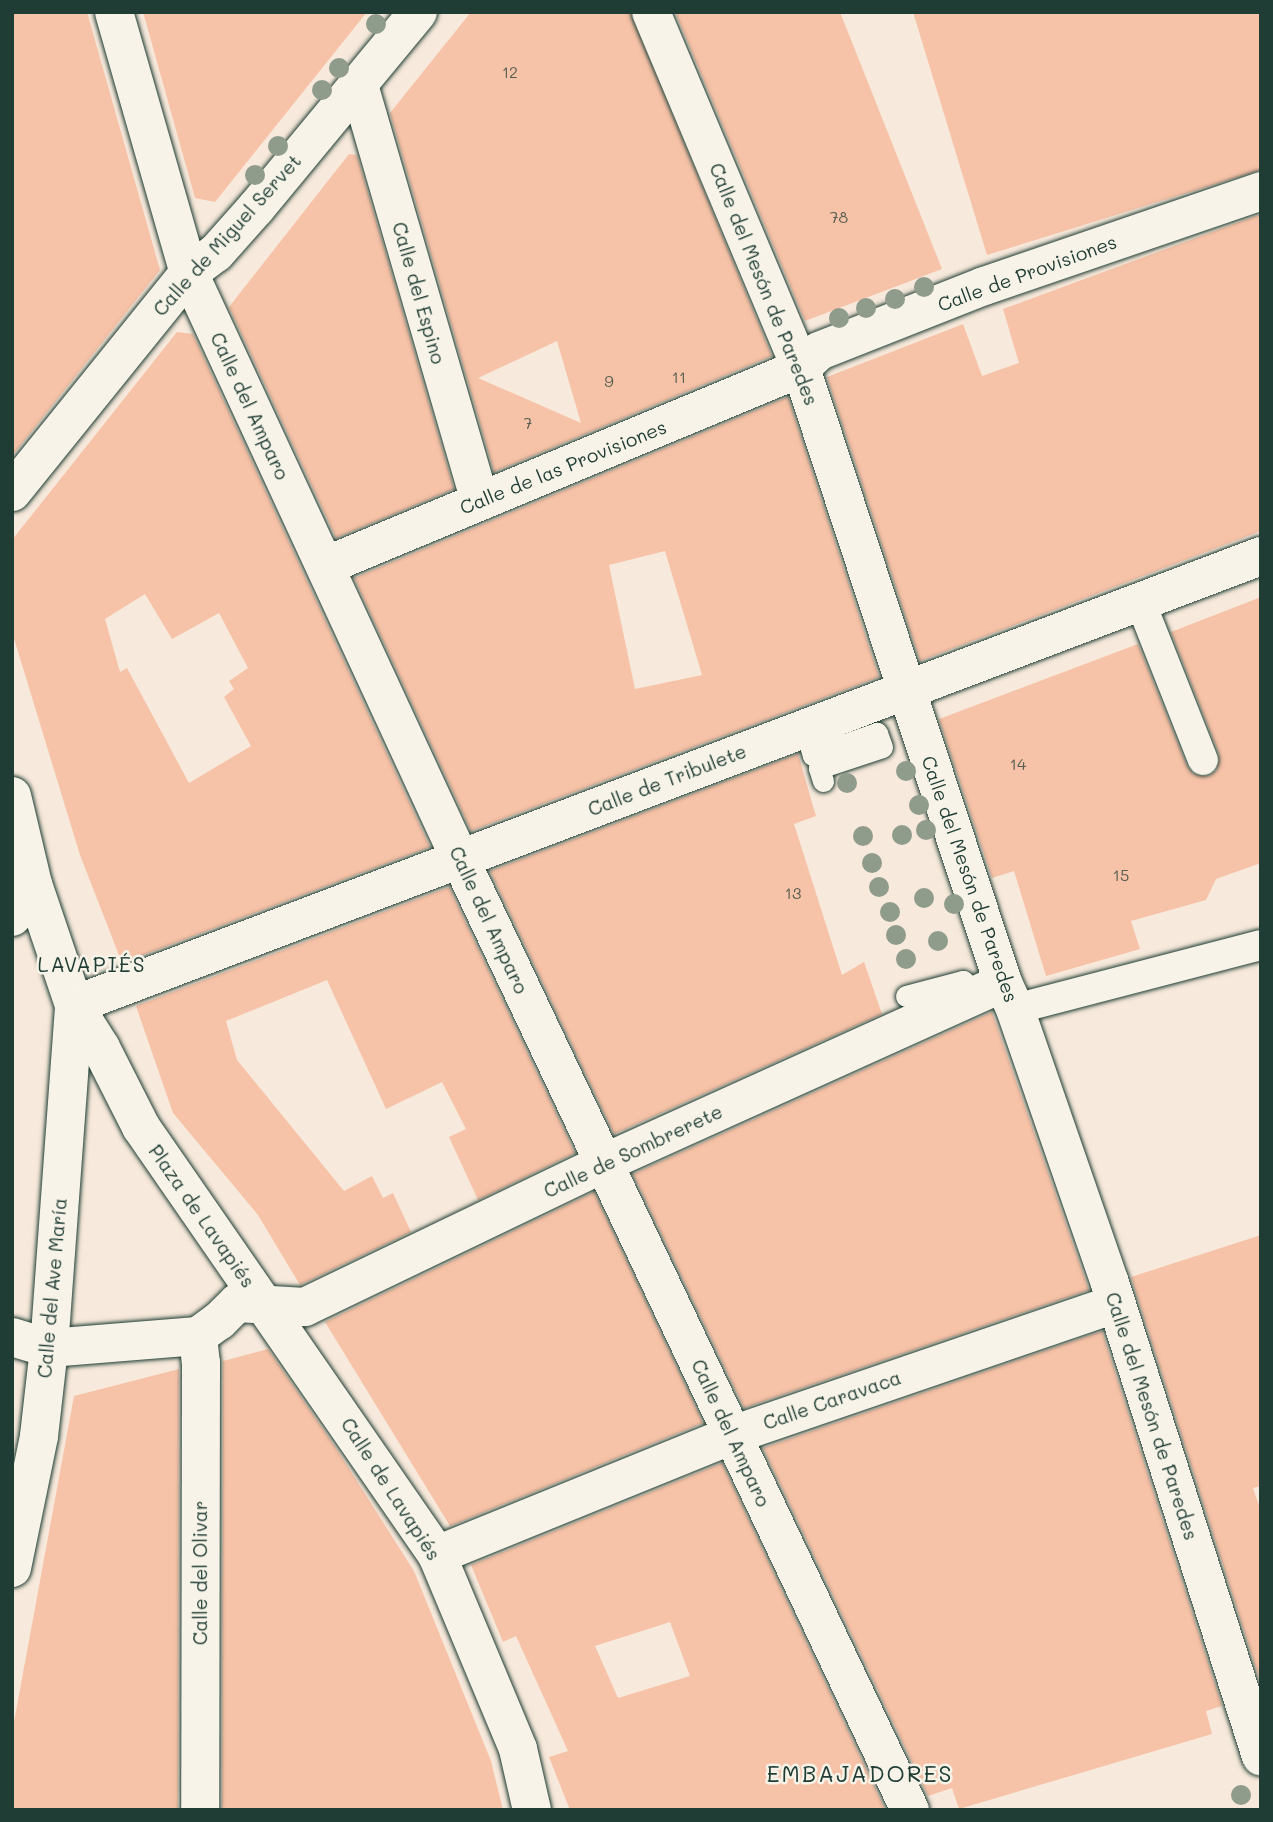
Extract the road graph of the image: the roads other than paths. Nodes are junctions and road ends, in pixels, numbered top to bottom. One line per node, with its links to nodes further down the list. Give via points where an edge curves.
1 (114, 12): 6 (street, Calle del Amparo)
2 (418, 12): 4 (street, Calle de Miguel Servet)
3 (651, 12): 7 (street, Calle del Mesón de Paredes)
4 (359, 85): 6 (street, Calle de Miguel Servet, via 216,253); 9 (street, Calle del Espino)
5 (1261, 191): 7 (street, Calle de Provisiones, via 984,286 819,351)
6 (189, 273): 8 (street, Calle de Miguel Servet); 11 (street, Calle del Amparo)
7 (802, 368): 9 (street, Calle de las Provisiones); 13 (street, Calle del Mesón de Paredes)
8 (12, 492)
9 (480, 501): 11 (street, Calle de las Provisiones)
10 (1261, 556): 12 (street, Calle de Tribulete)
11 (325, 566): 18 (street, Calle del Amparo, via 377,698)
12 (1140, 601): 13 (street, Calle de Tribulete); 15 (street)
13 (907, 690): 14 (street, Calle de Tribulete); 22 (street, Calle del Mesón de Paredes)
14 (868, 704): 16 (lane, via 873,720 809,743 813,755 877,733 882,747 819,768); 18 (street, Calle de Tribulete)
15 (1203, 760)
16 (824, 781)
17 (12, 796): 19 (street)
18 (460, 859): 24 (street, Calle de Tribulete); 25 (street, Calle del Amparo)
19 (33, 884): 20 (street); 24 (street)
20 (12, 917)
21 (1261, 945): 22 (street, Calle de Sombrerete)
22 (998, 995): 23 (lane, via 962,981); 25 (street, Calle de Sombrerete); 27 (street, Calle del Mesón de Paredes)
23 (906, 996)
24 (74, 1005): 26 (street, Plaza de Lavapiés, via 141,1128); 30 (street, Calle del Ave María)
25 (604, 1163): 26 (street, Calle de Sombrerete, via 305,1307); 32 (street, Calle del Amparo)
26 (262, 1303): 28 (street, Plaza de Lavapiés, via 237,1303); 33 (street, Calle de Lavapiés)
27 (1115, 1304): 32 (street, Calle Caravaca); 35 (street, Calle del Mesón de Paredes)
28 (198, 1336): 30 (street); 36 (street, Calle del Olivar)
29 (12, 1337): 30 (street)
30 (49, 1348): 31 (street, Calle del Ave María)
31 (25, 1433): 34 (street, Calle del Ave María)
32 (732, 1434): 33 (street, Calle Caravaca); 38 (street, Calle del Amparo)
33 (437, 1555): 37 (street, Calle de Lavapiés, via 518,1749)
34 (12, 1568)
35 (1261, 1756)
36 (200, 1810)
37 (532, 1810)
38 (910, 1810)

